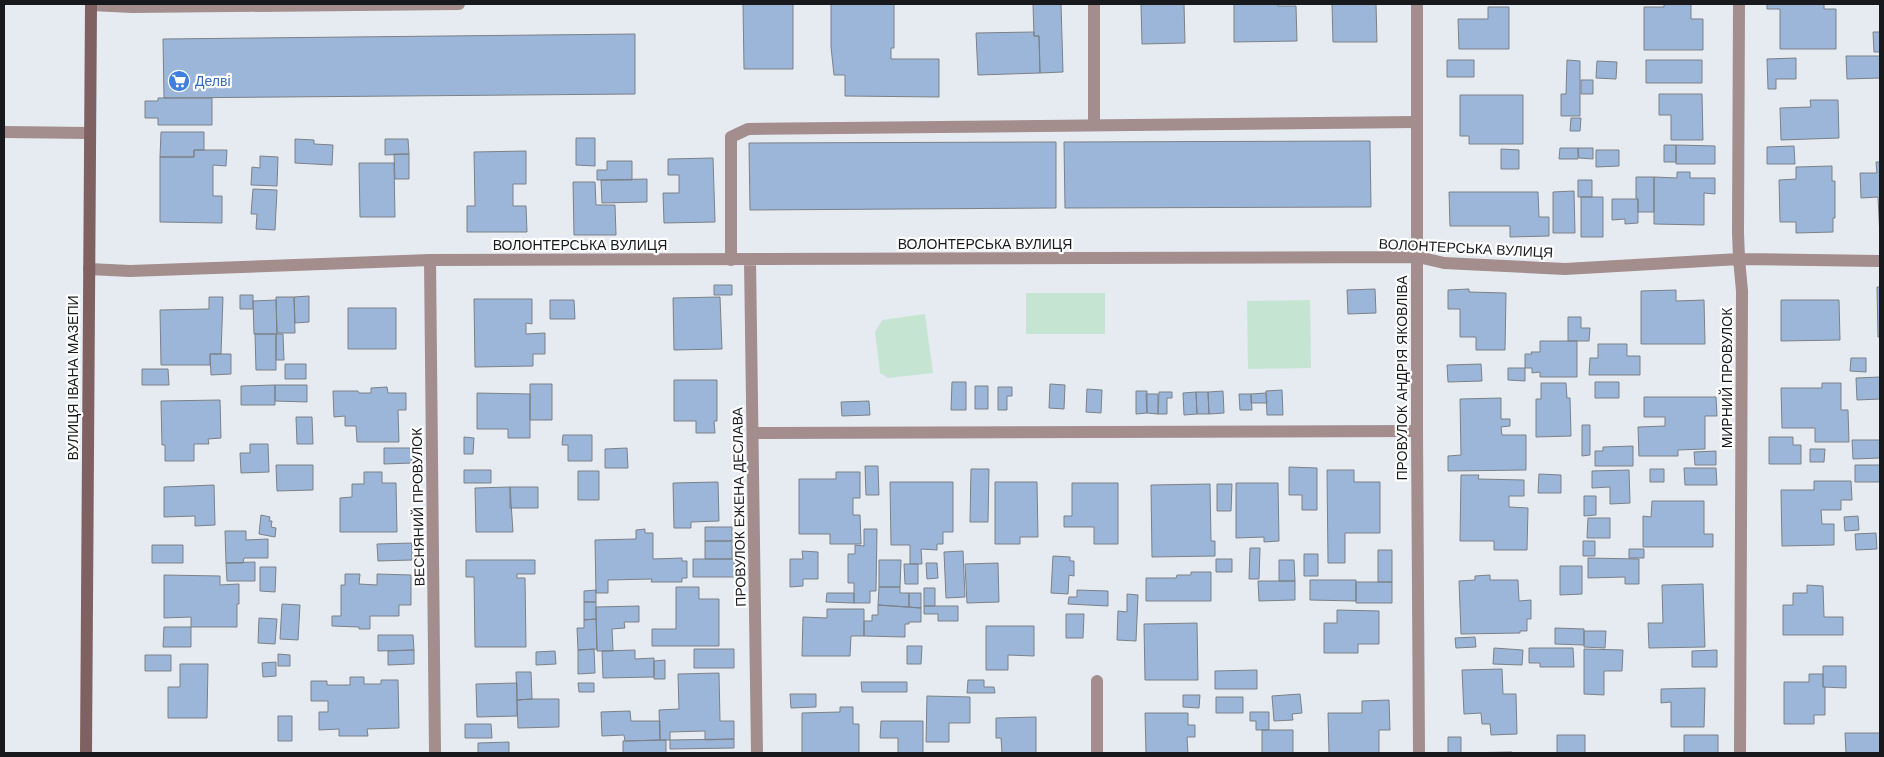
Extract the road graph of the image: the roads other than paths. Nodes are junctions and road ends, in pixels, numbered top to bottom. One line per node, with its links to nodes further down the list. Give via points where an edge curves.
1 (91, 4): 2 (street, via 142,7); 9 (street, ВУЛИЦЯ ІВАНА МАЗЕПИ)
2 (459, 4)
3 (1094, 4): 7 (street)
4 (1417, 4): 6 (street, ПРОВУЛОК АНДРІЯ ЯКОВЛІВА)
5 (1739, 4): 14 (street, МИРНИЙ ПРОВУЛОК)
6 (1417, 122): 7 (street); 10 (street, ПРОВУЛОК АНДРІЯ ЯКОВЛІВА)
7 (1094, 125): 12 (street, via 748,129 731,137)
8 (4, 132): 9 (street)
9 (90, 133): 16 (street, ВУЛИЦЯ ІВАНА МАЗЕПИ)
10 (1418, 257): 13 (street, ВОЛОНТЕРСЬКА ВУЛИЦЯ); 14 (street, ВОЛОНТЕРСЬКА ВУЛИЦЯ, via 1444,263 1565,269); 17 (street, ПРОВУЛОК АНДРІЯ ЯКОВЛІВА)
11 (430, 260): 12 (street, ВОЛОНТЕРСЬКА ВУЛИЦЯ); 16 (street, ВОЛОНТЕРСЬКА ВУЛИЦЯ, via 130,271); 21 (street, ВЕСНЯНИЙ ПРОВУЛОК)
12 (732, 260): 13 (street, ВОЛОНТЕРСЬКА ВУЛИЦЯ)
13 (750, 260): 18 (street, ПРОВУЛОК ЕЖЕНА ДЕСЛАВА)
14 (1739, 260): 15 (street, ВОЛОНТЕРСЬКА ВУЛИЦЯ); 25 (street, МИРНИЙ ПРОВУЛОК, via 1742,291)
15 (1880, 261)
16 (89, 269): 20 (street, ВУЛИЦЯ ІВАНА МАЗЕПИ)
17 (1417, 431): 18 (street); 24 (street, ПРОВУЛОК АНДРІЯ ЯКОВЛІВА)
18 (753, 433): 22 (street, ПРОВУЛОК ЕЖЕНА ДЕСЛАВА)
19 (1097, 680): 23 (street)
20 (86, 753)
21 (435, 753)
22 (757, 753)
23 (1096, 753)
24 (1419, 753)
25 (1740, 753)

